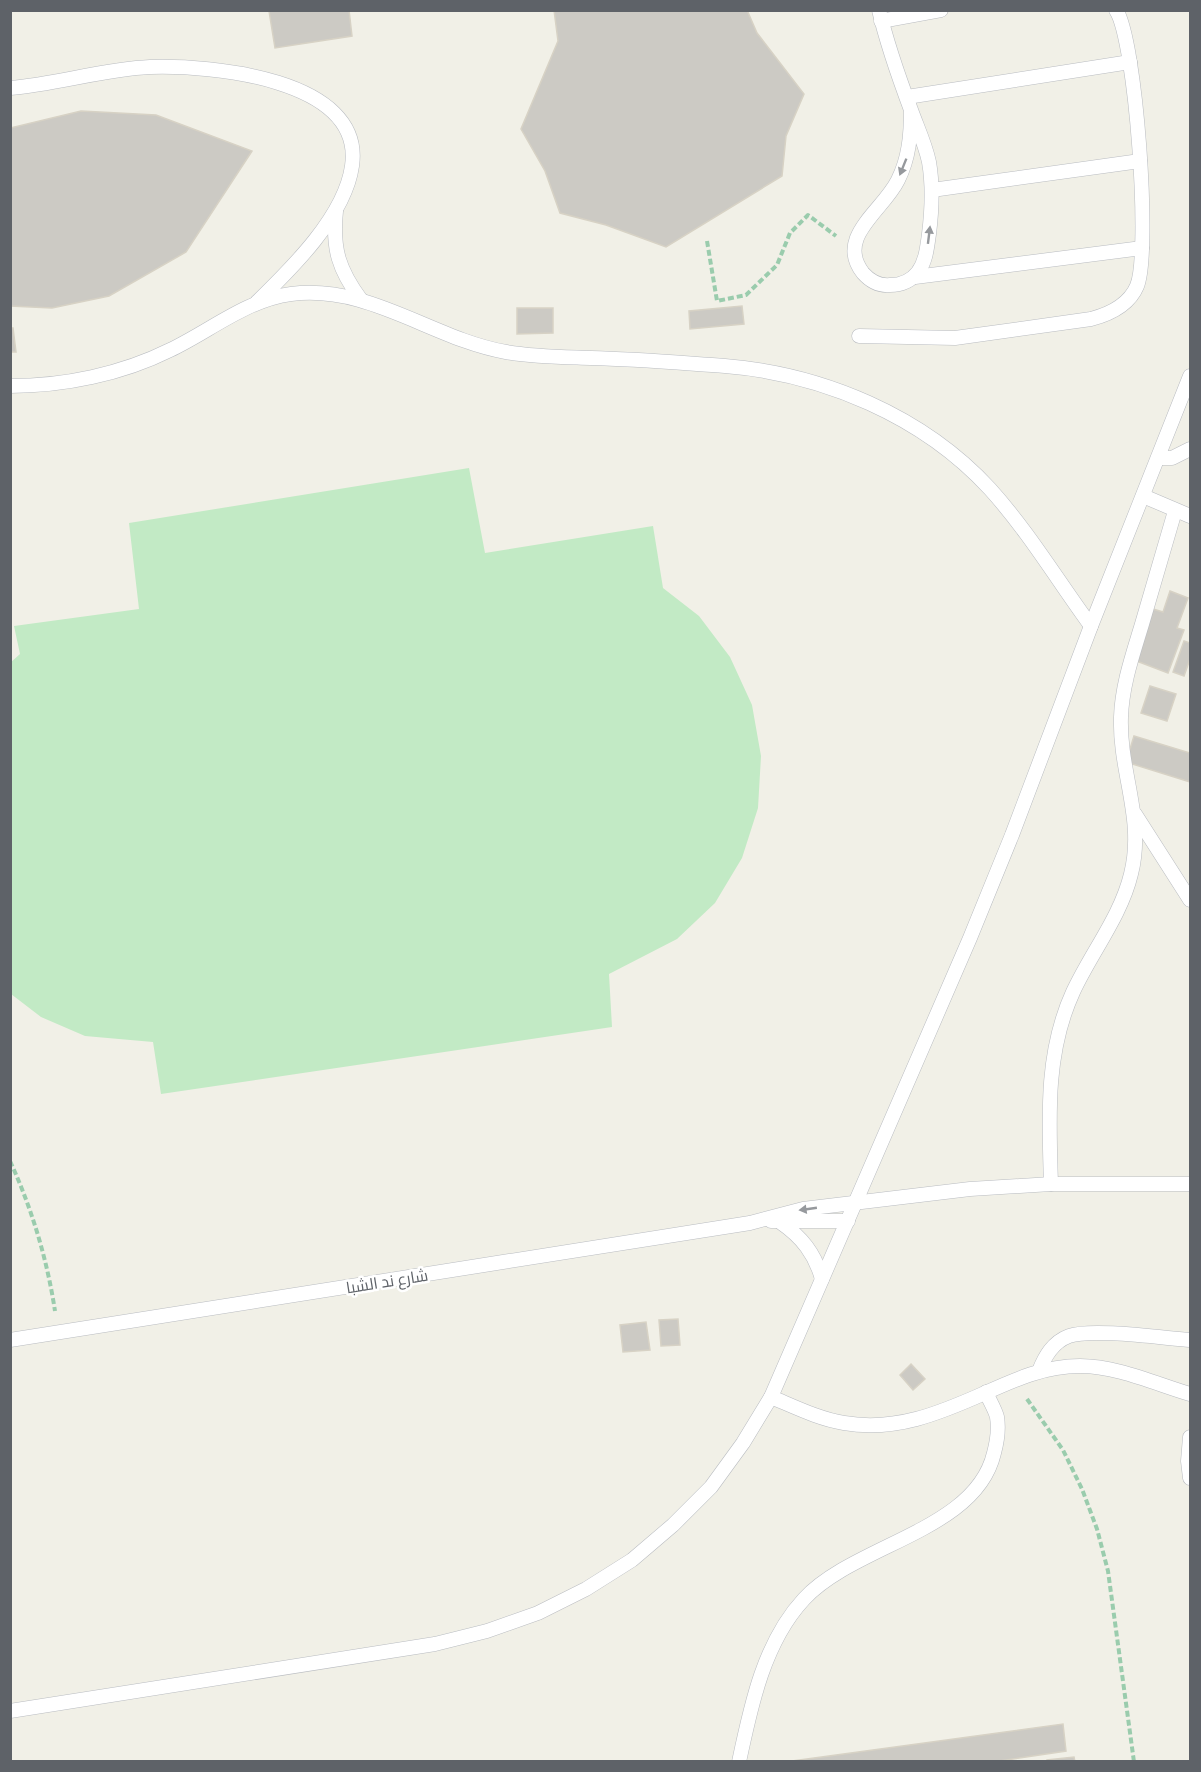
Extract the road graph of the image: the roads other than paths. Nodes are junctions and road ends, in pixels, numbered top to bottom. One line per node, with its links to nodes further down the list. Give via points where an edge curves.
1 (941, 10): 3 (lane)
2 (1116, 10): 4 (lane, via 1122,19)
3 (880, 16): 6 (lane)
4 (1130, 62): 6 (lane); 7 (lane)
5 (10, 88): 9 (lane, via 148,67 234,72 275,82 315,98 331,109 344,126 351,145 352,165)
6 (909, 103): 8 (lane, via 922,136); 11 (lane, one-way to 11, via 911,134 907,158 885,201 858,232 853,249 857,265 868,279 883,286 900,285)
7 (1140, 161): 8 (lane); 10 (lane)
8 (932, 190): 11 (lane, one-way to 8, via 928,246)
9 (337, 206): 12 (lane, via 337,256 346,280); 13 (lane, via 300,258)
10 (1142, 248): 11 (lane); 14 (lane, via 1142,269 1136,287 1125,303 1109,314 955,338)
11 (915, 277)
12 (362, 300): 13 (lane, via 291,294); 22 (lane, via 460,340 503,351 547,358 729,366 825,386 871,404 954,455 989,489)
13 (256, 303): 16 (lane, via 170,351 132,366 56,383)
14 (859, 336)
15 (1191, 376): 18 (lane)
16 (10, 386)
17 (1191, 449): 18 (lane, via 1172,458)
18 (1158, 458): 19 (lane)
19 (1143, 496): 20 (lane); 22 (lane)
20 (1176, 511): 21 (lane); 23 (lane, via 1124,693 1121,751)
21 (1191, 516)
22 (1091, 626): 27 (lane, via 1008,846)
23 (1135, 814): 24 (lane); 25 (lane, via 1136,845 1131,875 1120,904 1073,992 1055,1047 1049,1104)
24 (1191, 900)
25 (1051, 1184): 26 (lane, شارع ند الشبا); 27 (lane, شارع ند الشبا)
26 (1191, 1184)
27 (855, 1203): 28 (lane, شارع ند الشبا, one-way to 28, via 792,1211); 29 (lane)
28 (763, 1221): 30 (lane, شارع ند الشبا); 32 (lane, شارع ند الشبا)
29 (848, 1221): 30 (lane, شارع ند الشبا); 31 (lane)
30 (780, 1222): 31 (lane, via 793,1230 812,1252)
31 (822, 1279): 37 (lane)
32 (10, 1340)
33 (1191, 1340): 34 (lane, via 1080,1333 1058,1342)
34 (1039, 1371): 35 (lane); 36 (lane, via 1102,1368)
35 (986, 1392): 37 (lane, via 908,1422 876,1426 844,1423); 41 (lane, via 997,1417 997,1441 992,1464 980,1485 964,1503 944,1516 833,1574 804,1598 782,1628 766,1662)
36 (1191, 1394)
37 (771, 1397): 40 (lane, via 711,1486 673,1526 632,1560 538,1613 435,1644)
38 (1191, 1437): 39 (lane)
39 (1191, 1478)
40 (10, 1711)
41 (739, 1761)

